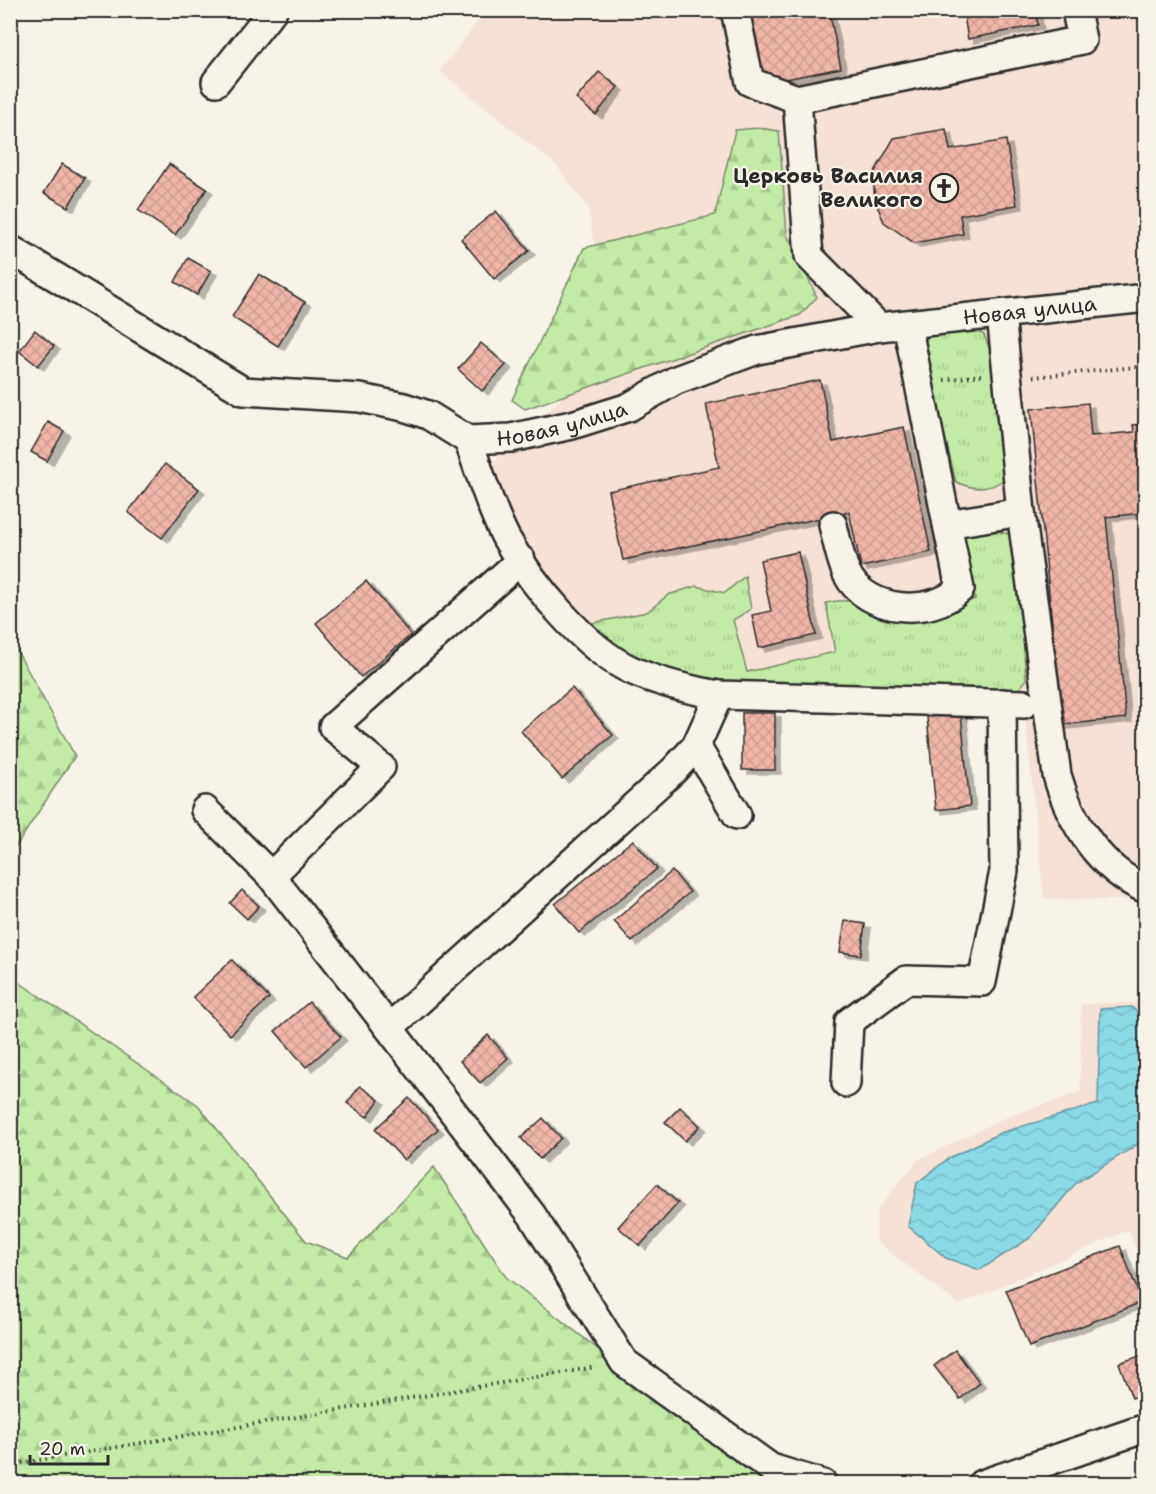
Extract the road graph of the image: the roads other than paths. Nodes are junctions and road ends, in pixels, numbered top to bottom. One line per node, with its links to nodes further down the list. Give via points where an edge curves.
1 (273, 10): 4 (street)
2 (735, 10): 5 (street, via 750,82)
3 (1076, 10): 5 (street, via 1082,40)
4 (216, 82)
5 (797, 99): 10 (street, via 809,256)
6 (10, 249): 11 (street, Новая улица, via 243,391 360,398 404,407 428,415)
7 (1146, 298): 8 (street, Новая улица)
8 (1001, 314): 9 (street, Новая улица); 12 (street)
9 (907, 324): 10 (street, Новая улица); 13 (street)
10 (879, 327): 11 (street, Новая улица, via 757,350 676,381 629,407 572,425 511,438)
11 (468, 440): 15 (street, via 506,538)
12 (1021, 512): 13 (street); 21 (street, via 1062,793 1090,844 1113,869)
13 (947, 524): 14 (street, via 960,589 950,599 900,607 860,591 848,575)
14 (833, 525)
15 (521, 560): 16 (street, via 556,606 603,651 630,669); 20 (street, via 333,727 381,767)
16 (719, 695): 17 (street); 23 (street, via 1013,704 1004,871 982,982 906,980 849,1022)
17 (696, 746): 19 (street); 22 (street)
18 (205, 810): 20 (street)
19 (737, 814)
20 (272, 876): 22 (street)
21 (1146, 889)
22 (389, 1028): 25 (street, via 532,1215 624,1362 771,1468)
23 (846, 1083)
24 (1146, 1428): 26 (street)
25 (823, 1484)
26 (982, 1484)

